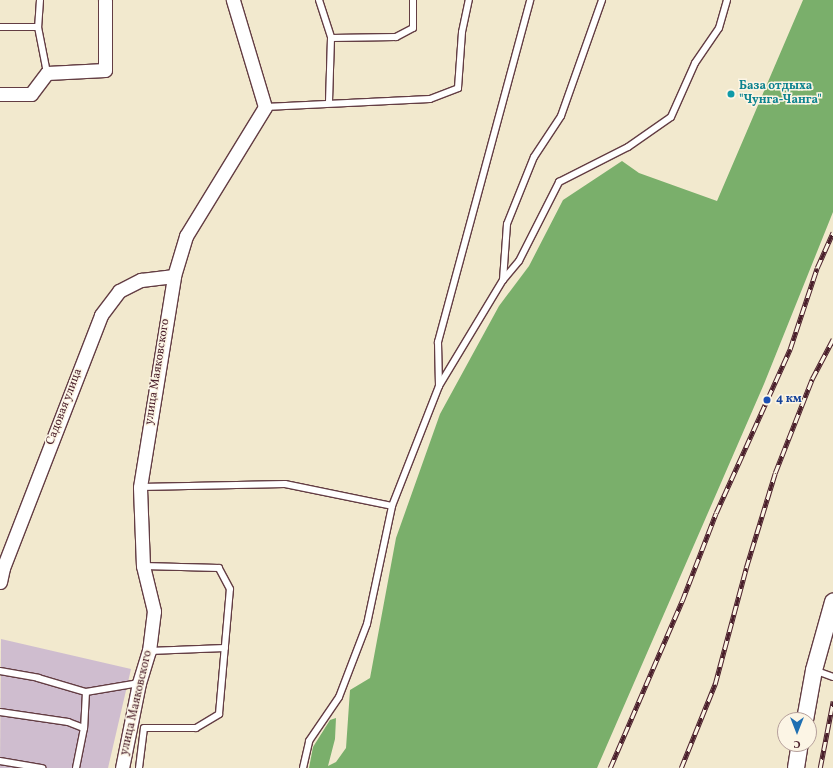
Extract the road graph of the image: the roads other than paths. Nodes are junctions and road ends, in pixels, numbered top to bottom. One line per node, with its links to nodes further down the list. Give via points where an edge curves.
1 (40, 0): 11 (lane)
2 (105, 0): 13 (street, via 105,70)
3 (233, 0): 16 (street)
4 (320, 0): 12 (lane)
5 (412, 0): 12 (lane, via 413,28 396,37)
6 (469, 0): 15 (lane, via 462,32 458,88 430,98)
7 (530, 0): 19 (lane, via 438,342)
8 (602, 0): 18 (lane, via 561,116 534,157 507,224)
9 (727, 0): 18 (lane, via 719,28 695,63 671,117 628,147 558,182 519,261)
10 (0, 27): 11 (lane)
11 (38, 27): 13 (lane)
12 (331, 38): 15 (lane)
13 (47, 73): 14 (street, via 31,94)
14 (0, 94)
15 (329, 102): 16 (lane)
16 (266, 107): 17 (street, улица Маяковского, via 186,236)
17 (174, 276): 20 (street, улица Маяковского); 23 (street, Садовая улица, via 141,280 119,291 101,315 3,568)
18 (503, 280): 19 (lane)
19 (439, 386): 21 (lane)
20 (140, 487): 21 (lane, via 285,484); 22 (street, улица Маяковского)
21 (392, 506): 41 (lane, via 367,624 339,697 309,741)
22 (143, 566): 25 (lane, via 219,568 230,589); 26 (street, улица Маяковского, via 154,611)
23 (0, 582)
24 (833, 602): 27 (street)
25 (225, 648): 26 (lane); 40 (lane, via 219,714 196,728 144,728)
26 (149, 650): 30 (street, улица Маяковского)
27 (814, 670): 29 (lane); 33 (street)
28 (0, 671): 31 (lane, via 38,678)
29 (833, 677)
30 (139, 683): 31 (lane); 39 (street, улица Маяковского)
31 (86, 692): 34 (lane)
32 (0, 712): 34 (lane, via 68,722)
33 (806, 712)
34 (84, 728): 38 (lane)
35 (799, 752): 42 (street)
36 (0, 761): 37 (lane)
37 (42, 768)
38 (76, 768)
39 (122, 768)
40 (140, 768)
41 (303, 768)
42 (796, 768)

